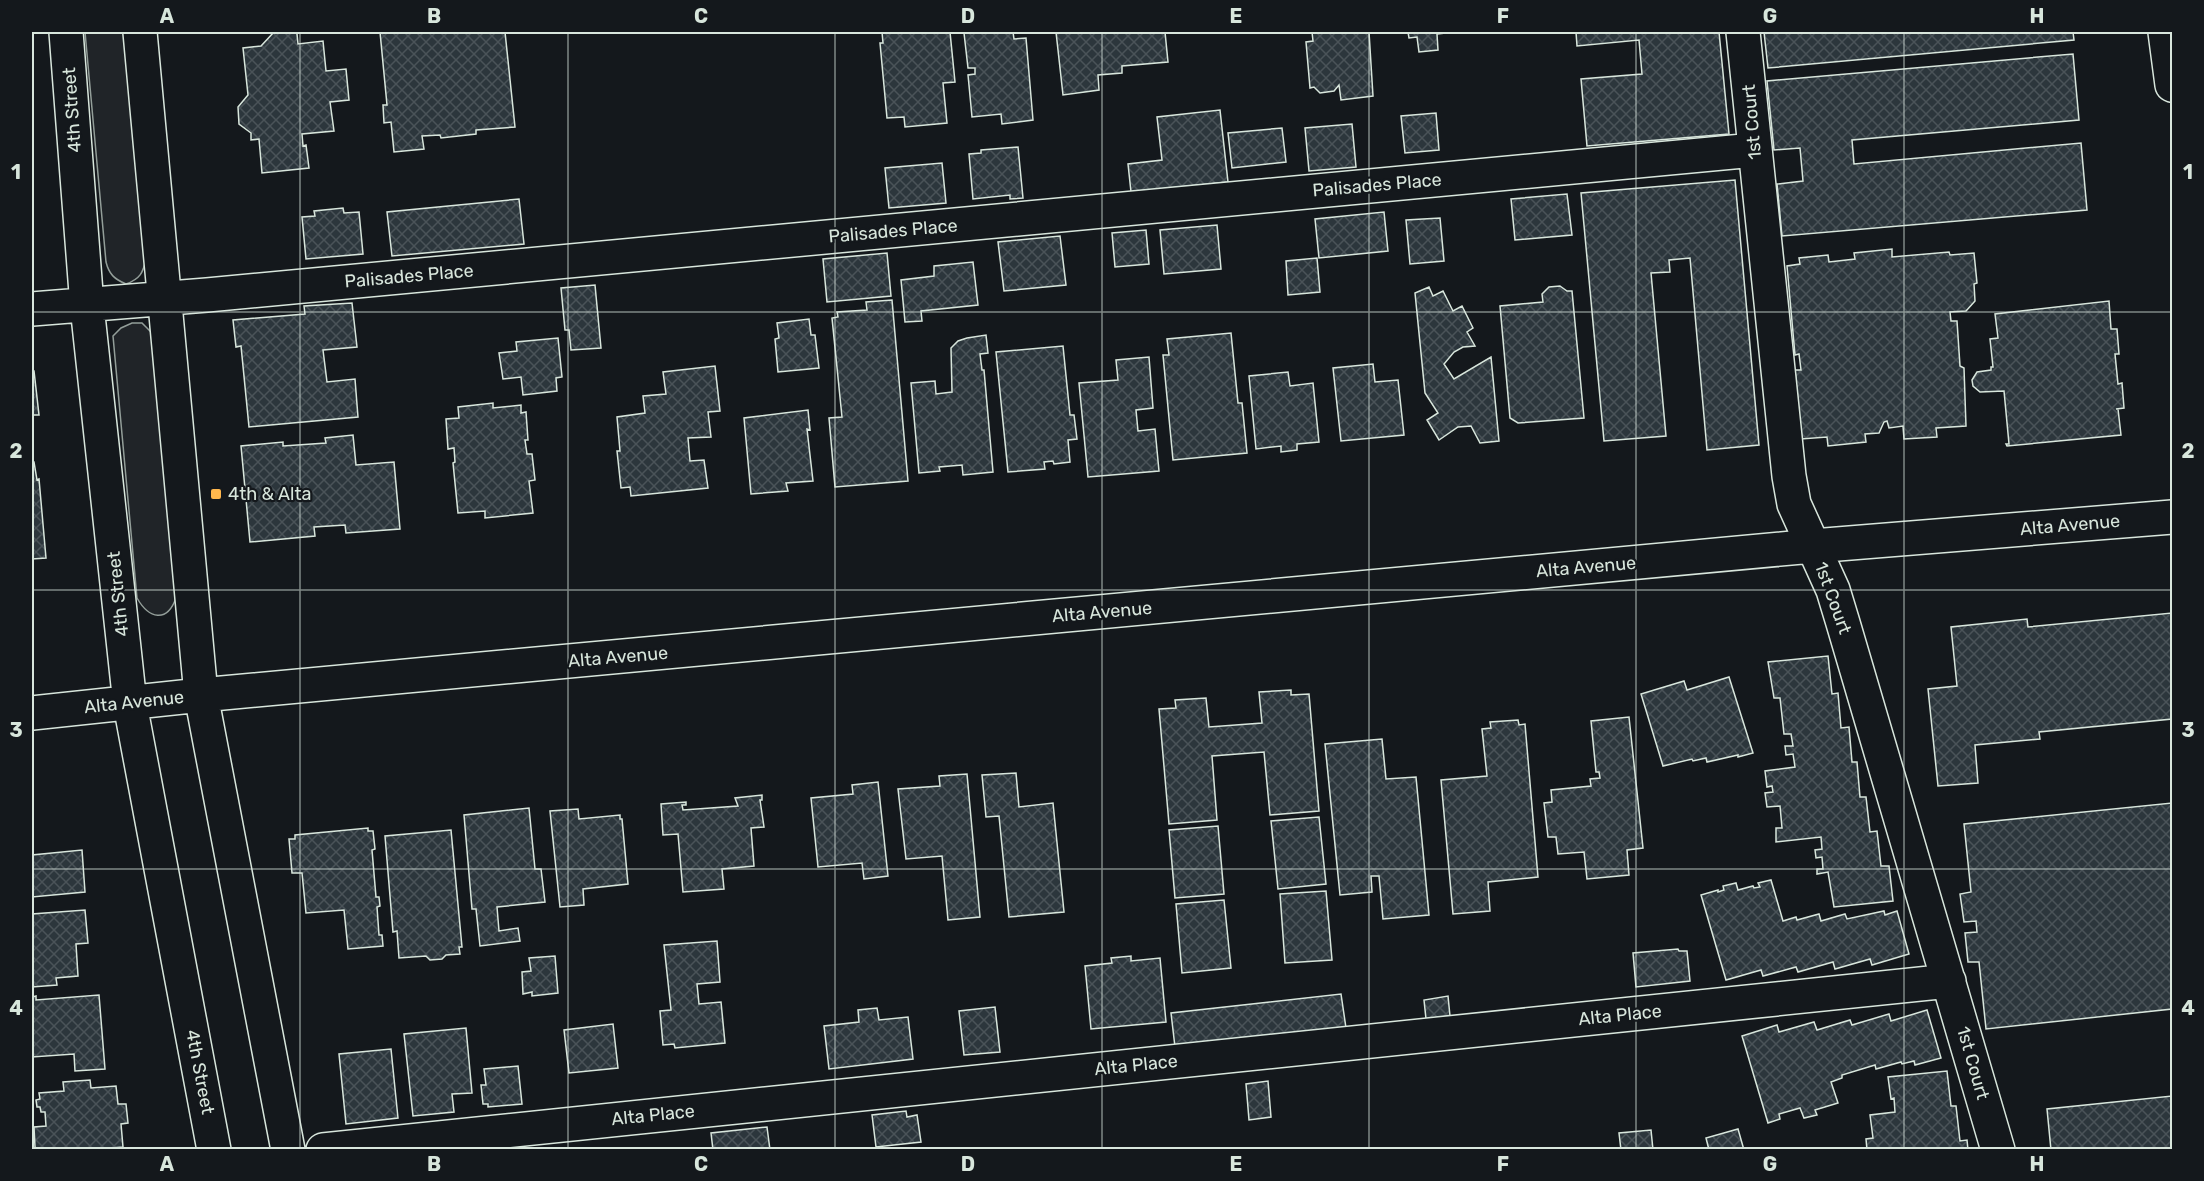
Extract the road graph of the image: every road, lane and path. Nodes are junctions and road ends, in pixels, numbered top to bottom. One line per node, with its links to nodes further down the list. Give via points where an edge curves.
1 (66, 32): 8 (street, 4th Street)
2 (140, 32): 7 (street)
3 (1743, 32): 6 (street, 1st Court)
4 (2164, 32): 5 (street)
5 (2172, 85)
6 (1754, 150): 7 (street, Palisades Place); 11 (street, 1st Court, via 1789,476 1794,504)
7 (166, 298): 8 (street, Palisades Place); 12 (street)
8 (87, 306): 9 (street, Palisades Place); 13 (street, 4th Street)
9 (32, 309)
10 (2172, 517): 11 (street, Alta Avenue)
11 (1813, 546): 12 (street, Alta Avenue); 15 (street, 1st Court, via 1833,590)
12 (201, 695): 13 (street, Alta Avenue); 17 (street)
13 (130, 704): 14 (street, Alta Avenue); 16 (street, 4th Street)
14 (32, 713)
15 (1949, 981): 18 (street, Alta Place); 19 (street, 1st Court)
16 (214, 1149)
17 (288, 1149)
18 (323, 1149)
19 (1998, 1149)

